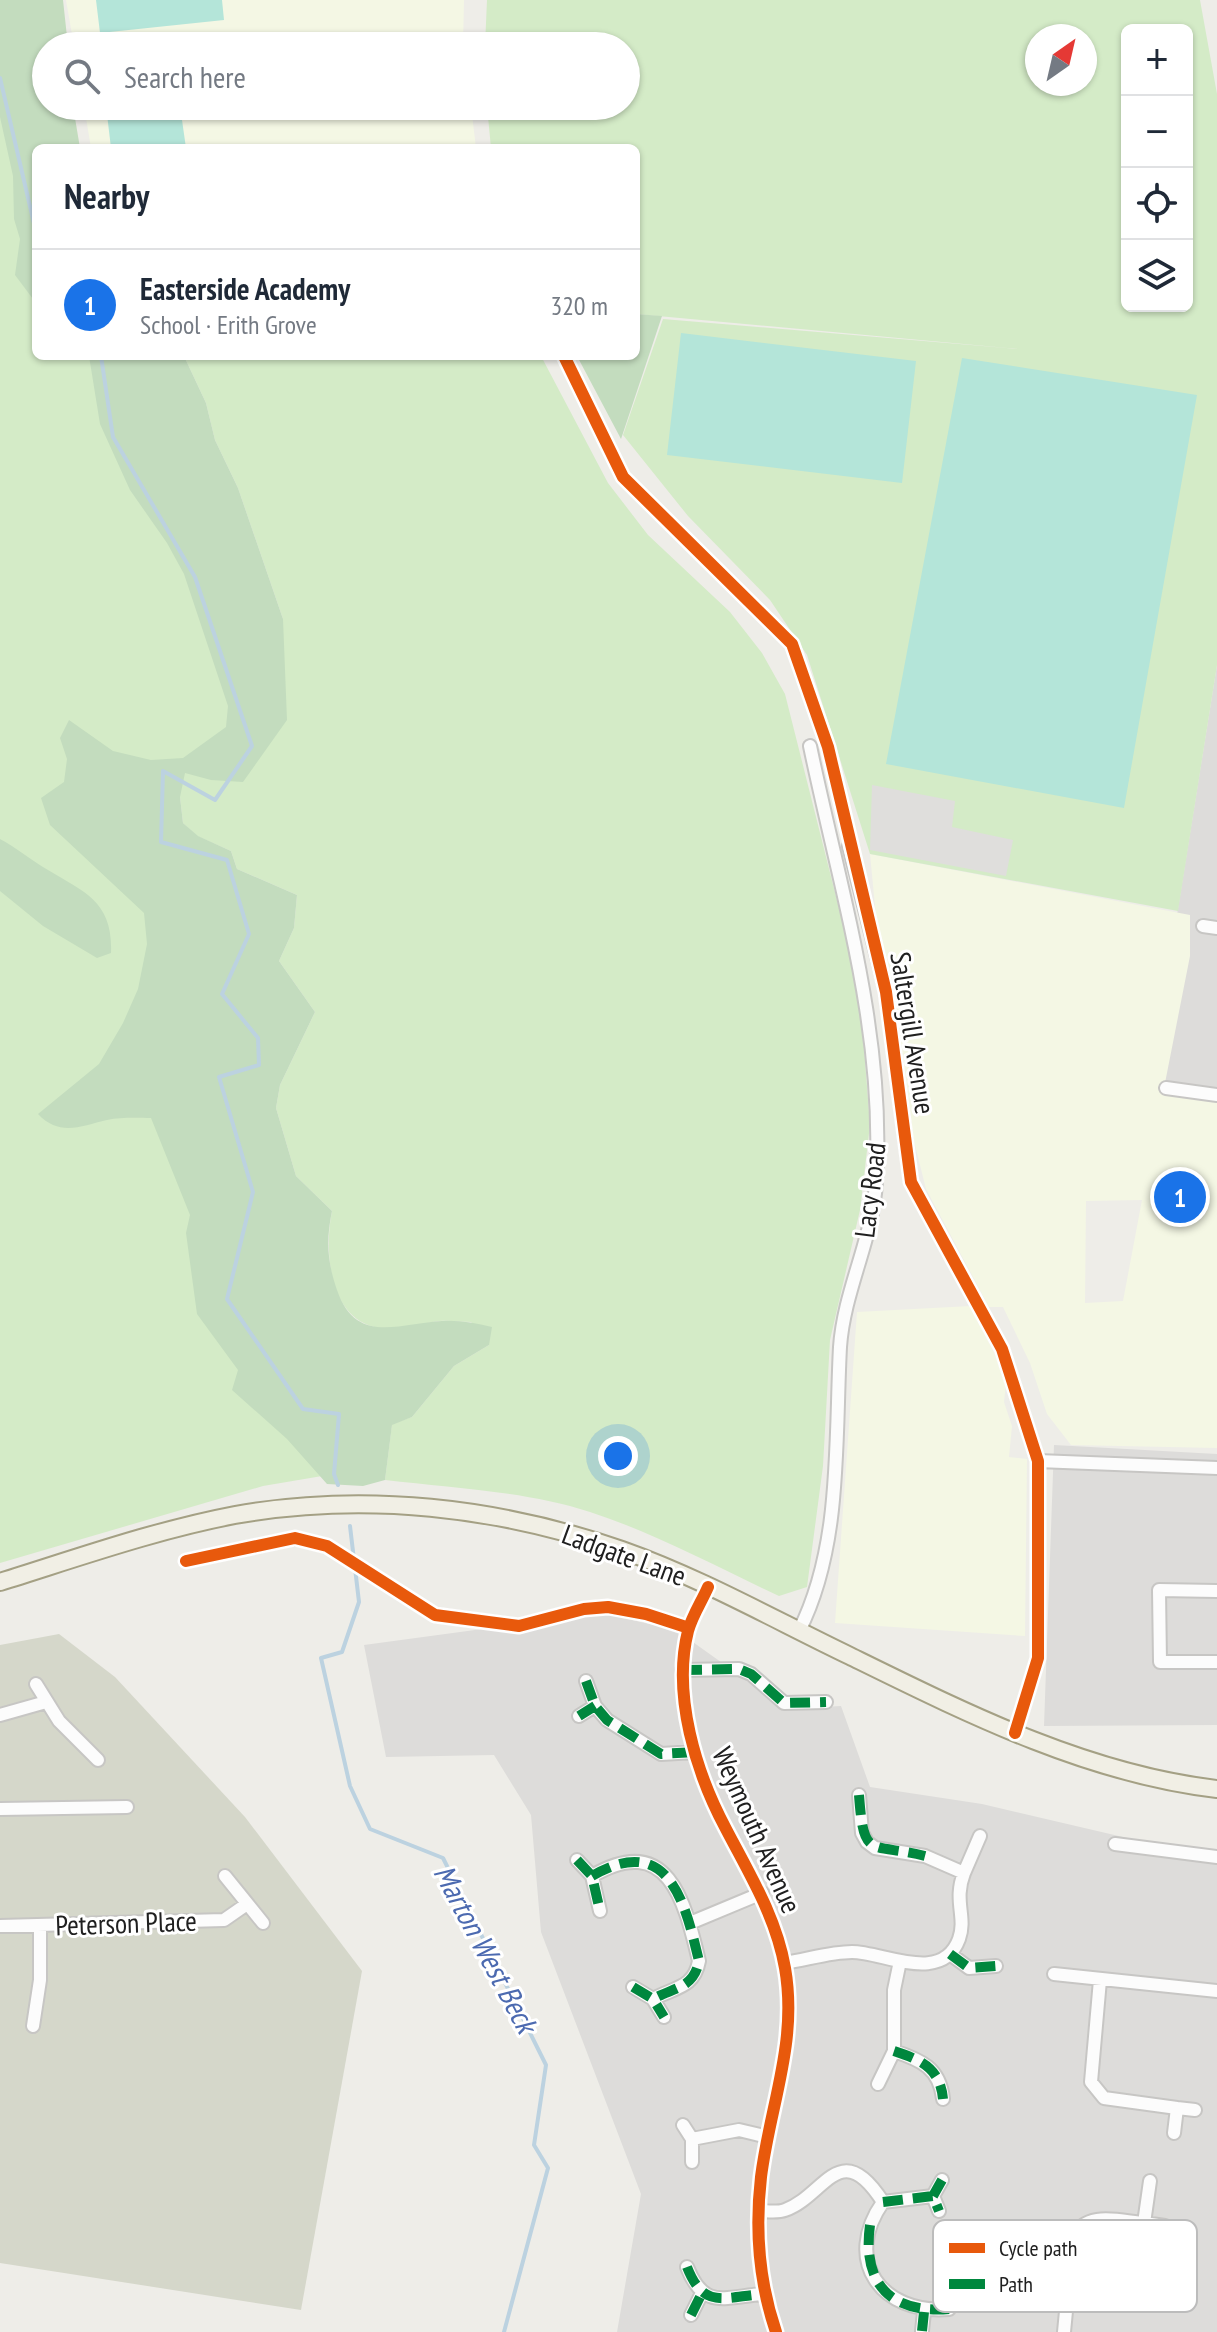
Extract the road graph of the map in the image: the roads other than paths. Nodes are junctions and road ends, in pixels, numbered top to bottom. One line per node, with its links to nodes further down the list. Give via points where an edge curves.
1 (810, 746): 14 (street, Lacy Road, via 863,989 877,1109 876,1184 841,1341 830,1521 821,1581)
2 (849, 846): 7 (street, Saltergill Avenue, via 886,992 911,1182 1002,1349)
3 (1203, 926): 4 (street)
4 (1217, 928)
5 (1166, 1088): 6 (street)
6 (1217, 1095)
7 (1038, 1461): 8 (street); 24 (street, Saltergill Avenue, via 1038,1658)
8 (1217, 1468)
9 (186, 1561): 13 (street, via 295,1538 327,1546 435,1615 519,1626 608,1607)
10 (0, 1582): 11 (main road, Ladgate Lane, via 235,1515 378,1504 507,1518 623,1550)
11 (708, 1587): 13 (street, Weymouth Avenue); 14 (main road, Ladgate Lane)
12 (1217, 1591): 15 (street, via 1159,1590 1160,1662)
13 (689, 1628): 16 (street, Weymouth Avenue)
14 (799, 1631): 24 (main road, Ladgate Lane)
15 (1217, 1662)
16 (682, 1670): 20 (street, via 739,1669 784,1703); 25 (street, Weymouth Avenue)
17 (586, 1681): 21 (street)
18 (36, 1684): 19 (street)
19 (46, 1702): 22 (street); 26 (street)
20 (826, 1702)
21 (595, 1706): 23 (street); 25 (street, via 607,1720 661,1754)
22 (0, 1715)
23 (579, 1716)
24 (1015, 1733): 27 (main road, Ladgate Lane, via 1119,1770)
25 (695, 1752): 38 (street, Weymouth Avenue, via 711,1798)
26 (98, 1760)
27 (1217, 1789)
28 (859, 1795): 35 (street, via 862,1833 875,1848 925,1856)
29 (127, 1807): 30 (street)
30 (0, 1809)
31 (980, 1836): 35 (street)
32 (1115, 1844): 33 (street)
33 (1217, 1857)
34 (577, 1860): 37 (street)
35 (964, 1873): 45 (street, via 957,1902 962,1927)
36 (225, 1876): 39 (street)
37 (592, 1876): 40 (street); 42 (street, via 623,1863 653,1866 679,1890)
38 (762, 1893): 42 (street); 47 (street, Weymouth Avenue)
39 (247, 1904): 41 (street); 44 (street, Peterson Place, via 224,1920)
40 (600, 1911)
41 (263, 1923)
42 (690, 1923): 53 (street, via 697,1971 685,1987)
43 (0, 1926): 44 (street, Peterson Place)
44 (40, 1927): 55 (street)
45 (950, 1954): 46 (street, via 933,1963); 48 (street, via 969,1968)
46 (900, 1961): 47 (street, via 850,1952); 56 (street, via 894,1990)
47 (784, 1963): 63 (street, Weymouth Avenue, via 790,2021 786,2067)
48 (996, 1966)
49 (1054, 1974): 50 (street)
50 (1100, 1980): 52 (street); 59 (street, via 1090,2074 1095,2090 1113,2100)
51 (633, 1987): 53 (street)
52 (1217, 1991)
53 (653, 1999): 54 (street)
54 (664, 2017)
55 (33, 2026)
56 (894, 2051): 57 (street); 58 (street, via 927,2064 939,2078)
57 (878, 2084)
58 (943, 2099)
59 (1177, 2108): 60 (street); 62 (street)
60 (1195, 2110)
61 (683, 2125): 64 (street)
62 (1174, 2133)
63 (768, 2137): 64 (street, via 739,2130); 70 (street, Weymouth Avenue)
64 (692, 2139): 65 (street)
65 (692, 2162)
66 (942, 2180): 68 (street)
67 (1150, 2181): 72 (street)
68 (933, 2196): 69 (street); 71 (street)
69 (883, 2202): 70 (street, via 862,2177 844,2172 782,2212); 77 (street, via 870,2225 873,2275 885,2293)
70 (759, 2211): 74 (street, Weymouth Avenue)
71 (939, 2211)
72 (1144, 2220)
73 (687, 2267): 75 (street)
74 (763, 2294): 75 (street); 81 (street, Weymouth Avenue)
75 (701, 2295): 79 (street)
76 (933, 2311): 77 (street)
77 (924, 2312): 80 (street)
78 (1067, 2312): 82 (street)
79 (691, 2315)
80 (922, 2331)
81 (776, 2332)
82 (1064, 2332)

